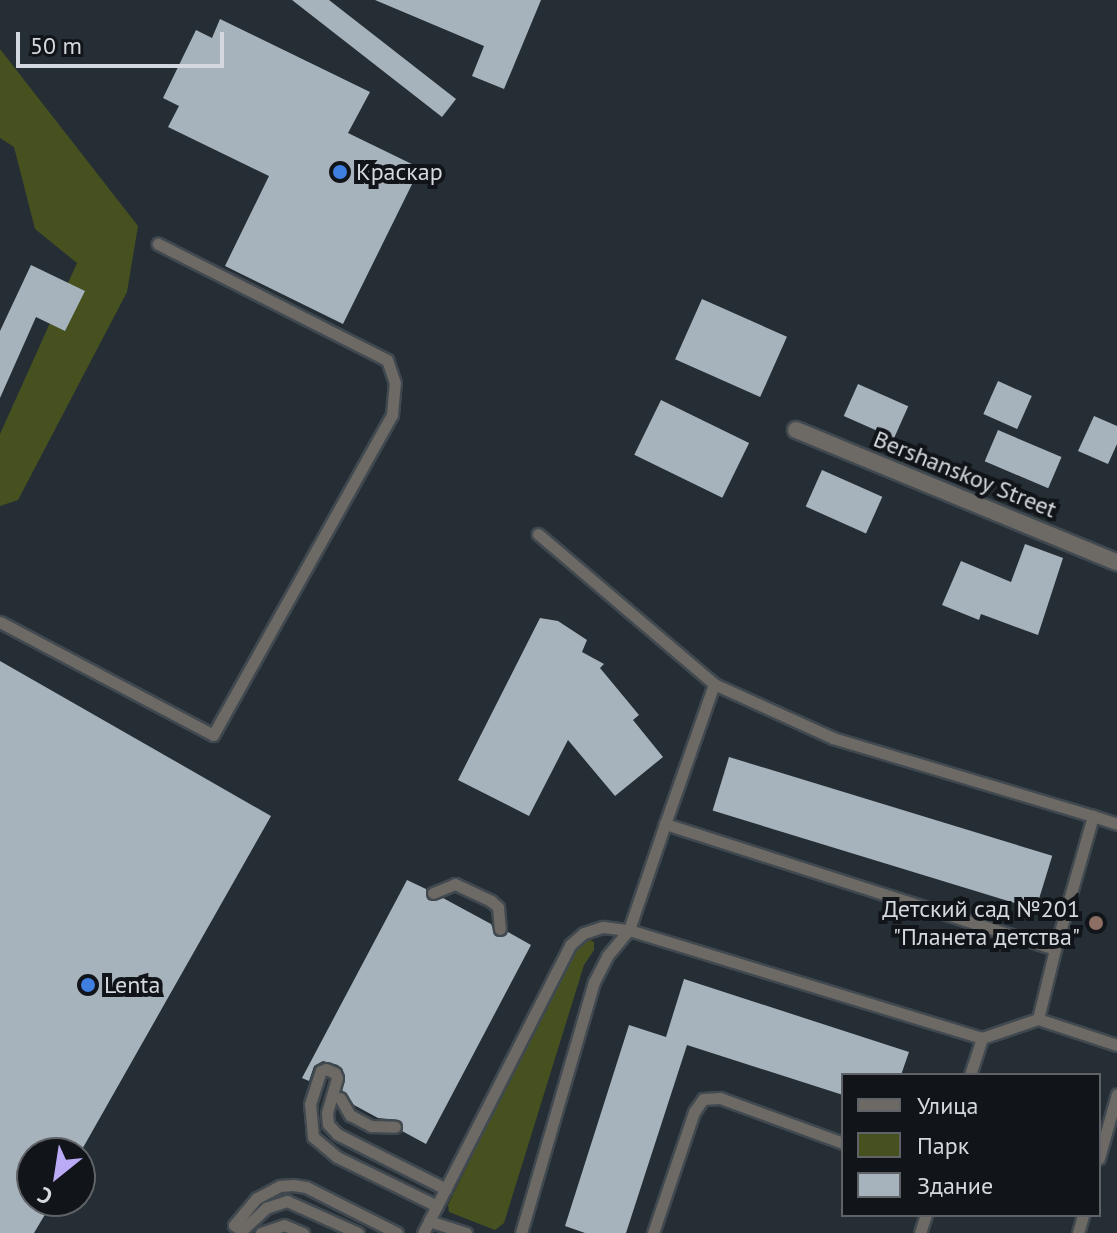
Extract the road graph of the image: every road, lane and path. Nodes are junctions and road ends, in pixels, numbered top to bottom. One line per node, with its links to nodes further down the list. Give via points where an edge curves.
1 (158, 244): 5 (lane, via 387,360 395,383 392,415 213,735)
2 (796, 430): 4 (street, Bershanskoy Street)
3 (538, 534): 6 (lane)
4 (1117, 562)
5 (0, 622)
6 (714, 684): 7 (lane, via 833,738); 8 (lane)
7 (1093, 816): 9 (lane); 13 (lane)
8 (665, 824): 12 (lane); 13 (lane)
9 (1117, 824)
10 (433, 893): 11 (lane, via 455,884 491,901 501,916)
11 (500, 929)
12 (629, 930): 15 (lane); 23 (lane, via 603,927 570,945); 32 (lane, via 594,982)
13 (1055, 949): 14 (lane)
14 (1038, 1019): 15 (lane); 16 (lane)
15 (982, 1038): 17 (lane)
16 (1117, 1045)
17 (971, 1073)
18 (1117, 1094): 22 (lane)
19 (340, 1098): 20 (lane, via 350,1115 371,1126)
20 (395, 1127)
21 (841, 1142): 33 (lane, via 720,1098 703,1099)
22 (1101, 1151)
23 (446, 1189): 24 (lane); 24 (lane, via 337,1134 327,1113 337,1078 321,1071 310,1104 313,1137 337,1157)
24 (437, 1206): 25 (lane)
25 (429, 1221): 30 (lane); 31 (lane)
26 (261, 1233): 27 (lane, via 284,1225)
27 (303, 1233)
28 (358, 1233): 29 (lane, via 287,1201 266,1208 242,1230 234,1225 257,1198 293,1185)
29 (397, 1233)
30 (423, 1233)
31 (466, 1233)
32 (521, 1233)
33 (653, 1233)

